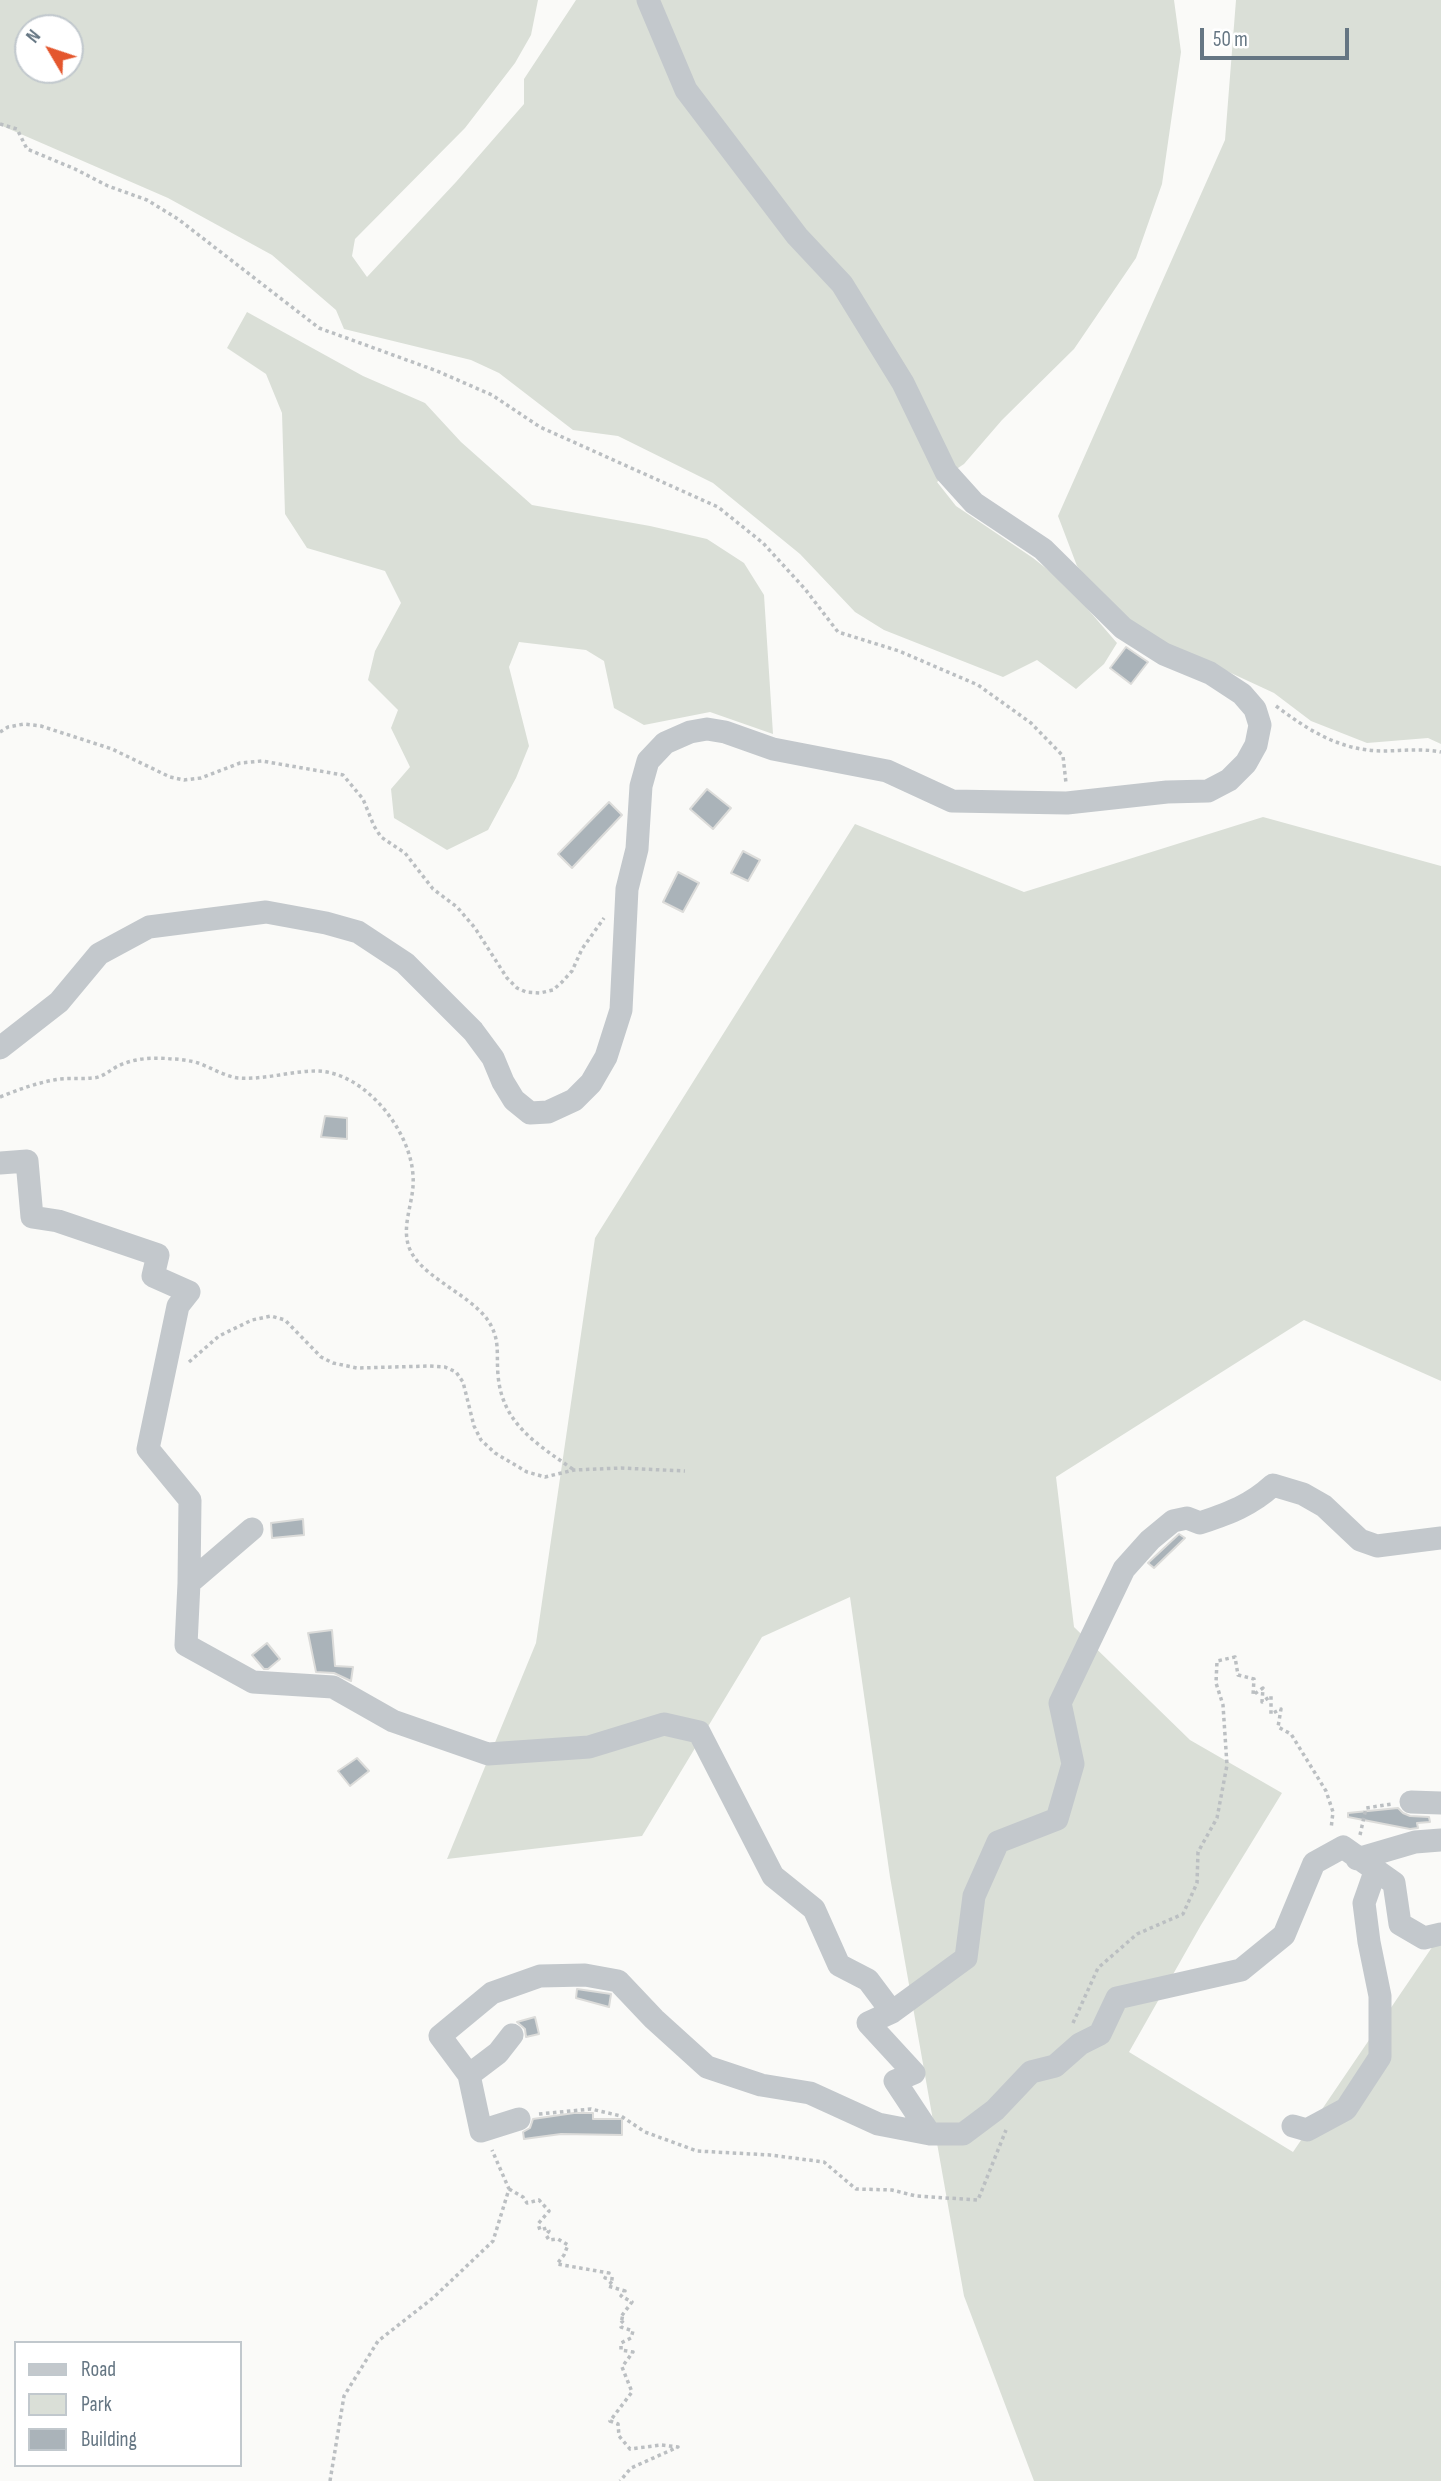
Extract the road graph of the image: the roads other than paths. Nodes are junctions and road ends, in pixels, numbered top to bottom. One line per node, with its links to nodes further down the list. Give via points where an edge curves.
1 (648, 0): 2 (street, via 686,90 797,236 842,284 903,383 946,472 974,503 1043,549 1123,628 1242,694 1255,709 1260,725 1256,745 1229,780 1208,791 1067,803 952,801 887,771 773,749 707,729 665,743 648,761 641,786 637,849 626,888 621,1010 607,1057 574,1100 548,1112 530,1113 514,1100 473,1031 405,963 358,932 266,912 149,927 99,954 60,1002)
2 (4, 1041)
3 (0, 1163): 6 (street, via 27,1161 32,1217 58,1220 158,1255 153,1276 189,1292 178,1306 148,1449 190,1500)
4 (253, 1529): 6 (street)
5 (1441, 1538): 12 (street, via 1377,1546 1360,1540 1324,1506 1273,1485 1256,1500 1200,1523 1187,1518 1173,1521 1150,1540 1124,1569 1060,1703 1073,1764 1057,1819 998,1842 974,1896 966,1958)
6 (189, 1583): 12 (street, via 186,1645 253,1682 333,1687 393,1721 488,1754 589,1747 664,1724 699,1732 774,1876 814,1909 839,1965 868,1980)
7 (1411, 1802): 8 (street)
8 (1441, 1803)
9 (1441, 1840): 10 (street, via 1415,1842)
10 (1366, 1864): 11 (street, via 1394,1883 1400,1924 1424,1938); 16 (street, via 1364,1903 1380,1996 1380,2057 1346,2109 1307,2130); 17 (street, via 1343,1847 1314,1863 1284,1935 1241,1970 1117,1998 1100,2034 1080,2043 1055,2066 1031,2072 1005,2101 963,2134)
11 (1441, 1934)
12 (892, 2012): 17 (street, via 868,2023 914,2073 895,2081)
13 (512, 2035): 14 (street, via 498,2053)
14 (469, 2075): 15 (street, via 481,2131); 17 (street, via 440,2036 492,1993 540,1976 585,1975 618,1981 707,2067 761,2085 810,2093 878,2124)
15 (519, 2119)
16 (1293, 2126)
17 (930, 2134)

